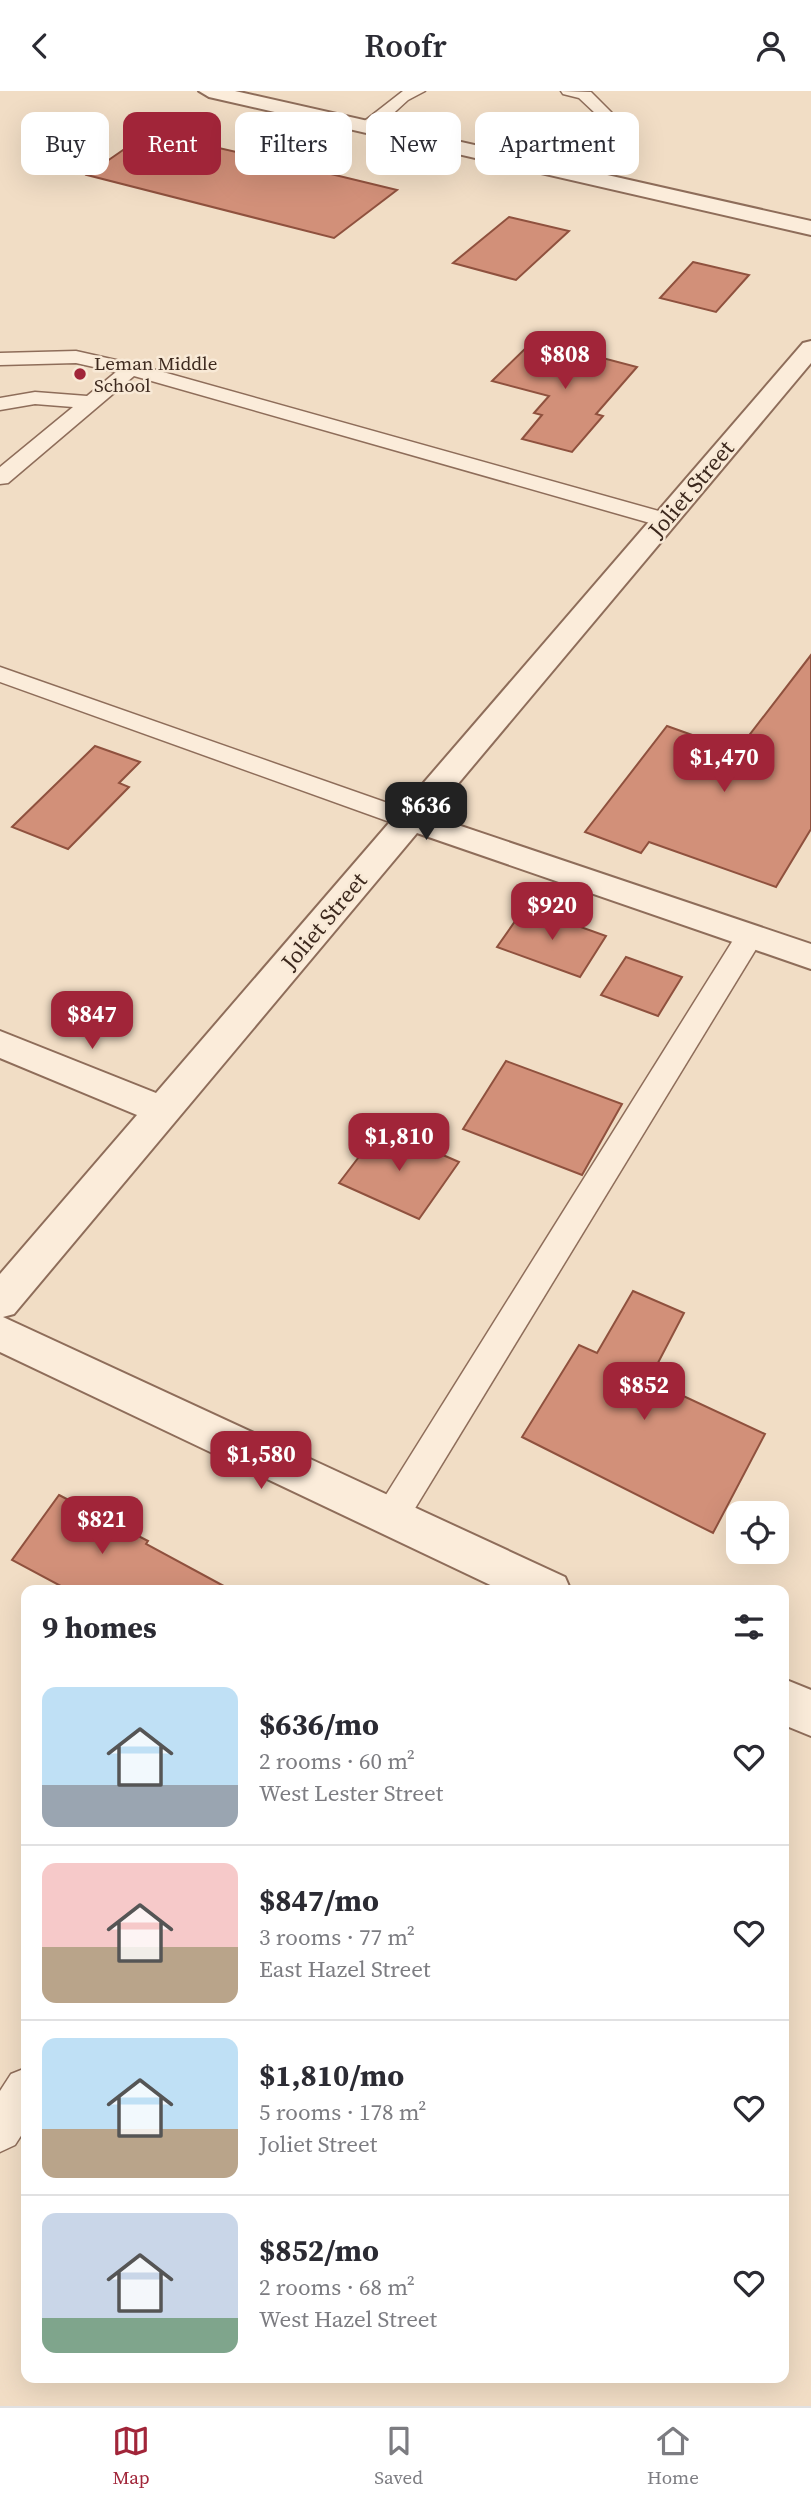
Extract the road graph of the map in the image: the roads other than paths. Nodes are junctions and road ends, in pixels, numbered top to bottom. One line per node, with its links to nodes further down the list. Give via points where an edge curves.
1 (209, 91): 6 (street)
2 (569, 91): 5 (lane, via 585,96)
3 (407, 93): 4 (lane)
4 (385, 112)
5 (603, 112)
6 (366, 127)
7 (578, 175): 8 (street)
8 (811, 228)
9 (811, 348): 15 (street, Joliet Street)
10 (0, 359): 11 (lane, via 76,357)
11 (131, 369): 12 (lane); 15 (lane)
12 (92, 402): 13 (lane, via 35,398); 14 (lane)
13 (0, 404)
14 (0, 478)
15 (665, 520): 17 (street, Joliet Street)
16 (0, 674): 17 (lane)
17 (410, 820): 18 (street); 21 (street, Joliet Street)
18 (750, 936): 19 (street); 24 (lane)
19 (811, 957)
20 (0, 1044): 21 (street)
21 (163, 1111): 22 (street, Joliet Street)
22 (0, 1302)
23 (0, 1333): 24 (street)
24 (391, 1517): 25 (street)
25 (536, 1585)
26 (789, 1703): 27 (street)
27 (811, 1714)
28 (21, 2097): 29 (lane)
29 (0, 2130)

